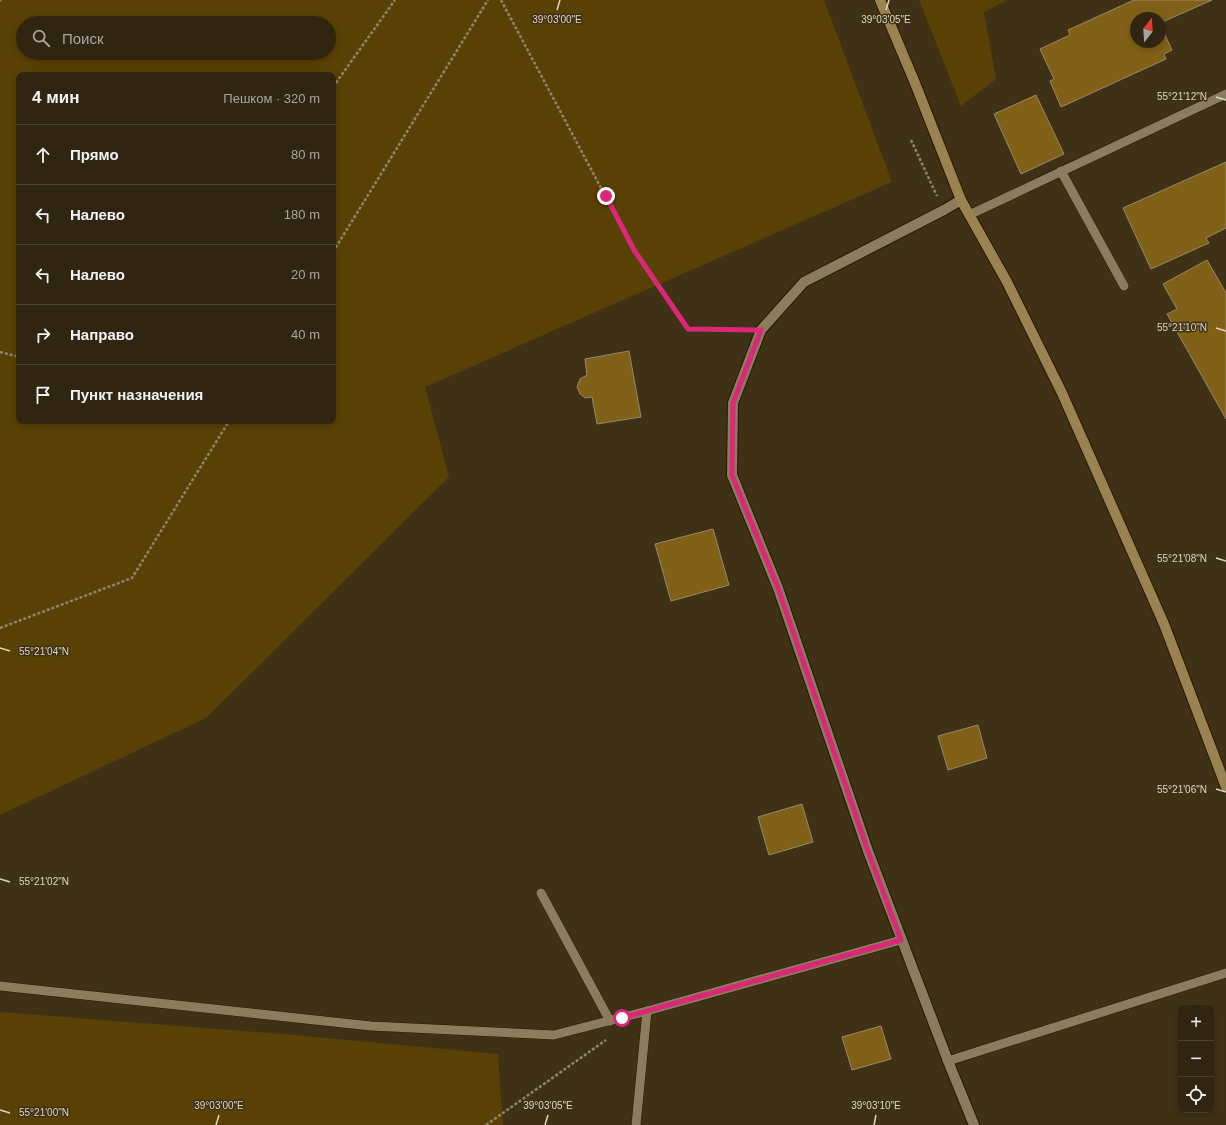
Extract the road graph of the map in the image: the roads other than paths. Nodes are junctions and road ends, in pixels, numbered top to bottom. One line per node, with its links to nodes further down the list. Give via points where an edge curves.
1 (880, 0): 4 (main road)
2 (1226, 94): 3 (lane)
3 (1062, 171): 5 (lane); 6 (lane)
4 (961, 200): 5 (main road); 9 (street, via 804,282 761,330 733,403 732,475 778,588)
5 (969, 215): 7 (main road, via 1007,282 1062,393 1164,624)
6 (1124, 286)
7 (1226, 787)
8 (541, 893): 13 (lane)
9 (901, 940): 12 (lane); 14 (street)
10 (1226, 973): 14 (lane)
11 (0, 986): 13 (lane, via 371,1026 554,1035)
12 (647, 1011): 13 (lane); 15 (lane)
13 (610, 1021)
14 (948, 1061): 16 (street)
15 (636, 1125)
16 (974, 1125)

